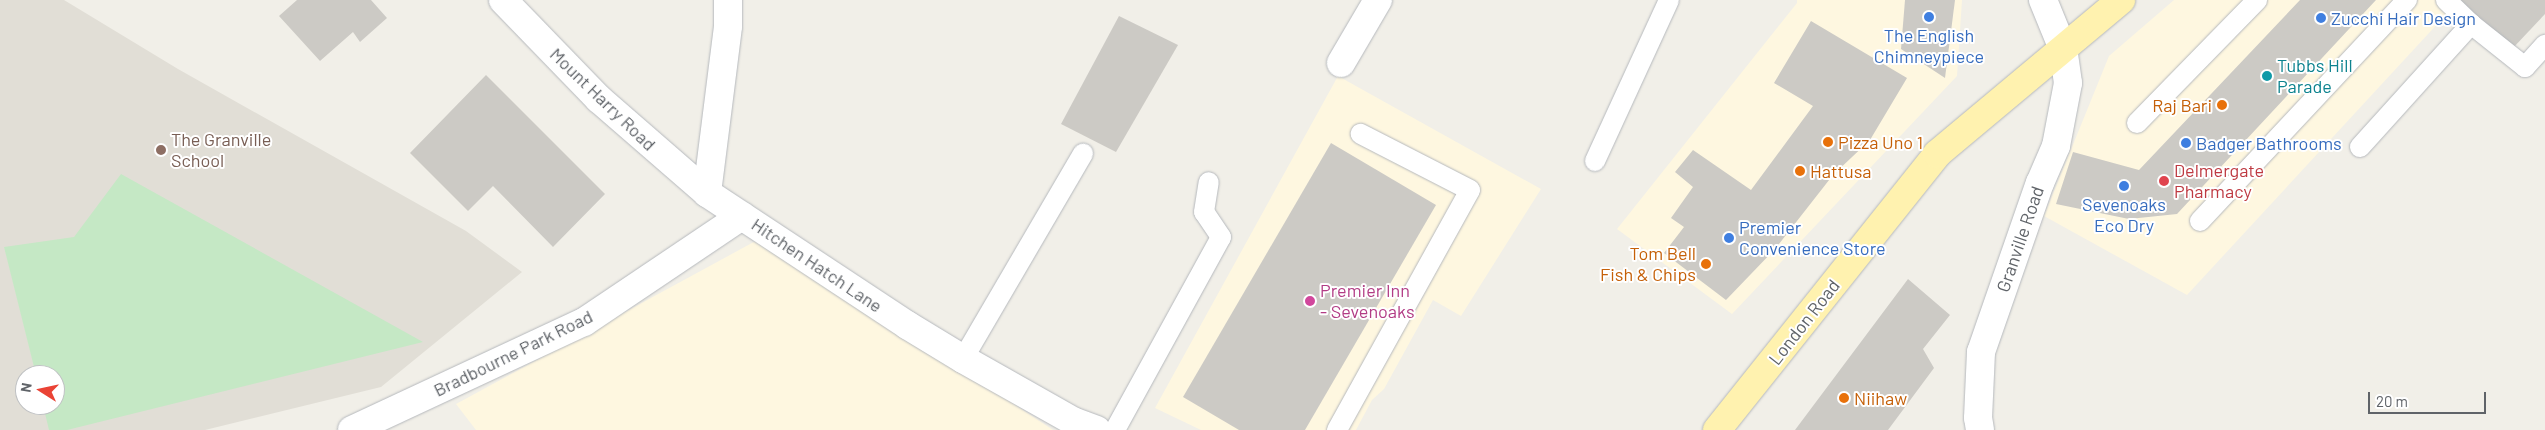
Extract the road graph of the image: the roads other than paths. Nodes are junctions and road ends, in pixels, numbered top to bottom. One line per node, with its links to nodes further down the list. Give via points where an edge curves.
1 (503, 0): 20 (street, Mount Harry Road, via 599,99)
2 (728, 0): 20 (street, via 728,26)
3 (1378, 0): 13 (street)
4 (1669, 0): 18 (lane)
5 (2043, 0): 12 (street, Granville Road)
6 (2121, 0): 12 (main road, London Road)
7 (2257, 0): 14 (lane)
8 (2408, 0): 22 (lane)
9 (2446, 0): 10 (lane)
10 (2471, 24): 11 (lane, via 2525,67); 16 (lane)
11 (2545, 46)
12 (2063, 49): 28 (main road, London Road, via 1937,154); 29 (street, Granville Road, via 2068,82 2056,146 1981,352)
13 (1341, 63)
14 (2137, 123)
15 (1361, 134): 27 (lane, via 1470,190)
16 (2360, 146)
17 (1083, 154): 23 (lane)
18 (1595, 161)
19 (1208, 182): 26 (lane, via 1204,212 1221,237)
20 (707, 194): 21 (street, Hitchen Hatch Lane)
21 (742, 216): 23 (street, Hitchen Hatch Lane); 24 (street, Bradbourne Park Road, via 584,322)
22 (2200, 221)
23 (963, 359): 25 (street, Hitchen Hatch Lane)
24 (364, 427)
25 (1081, 427)
26 (1115, 430)
27 (1337, 430)
28 (1717, 430)
29 (1980, 430)

